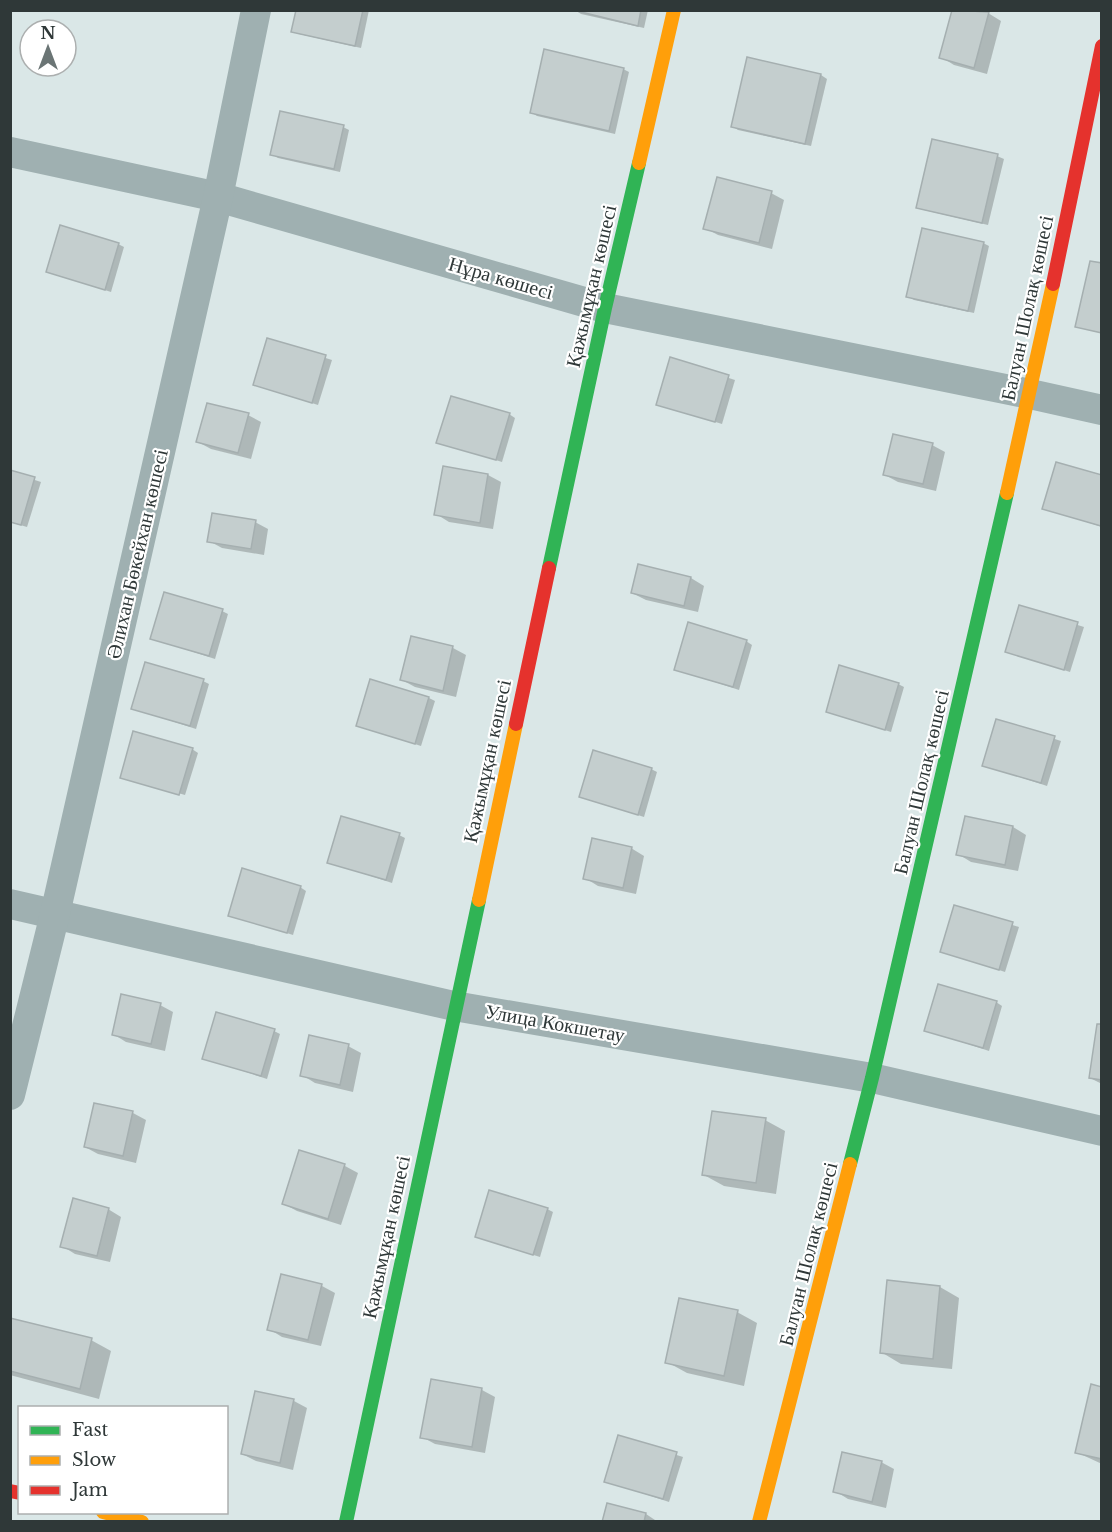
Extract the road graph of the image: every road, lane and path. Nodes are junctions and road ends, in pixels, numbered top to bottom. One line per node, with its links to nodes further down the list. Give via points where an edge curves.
1 (256, 10): 5 (street, Әлихан Бөкейхан көшесі)
2 (674, 10): 6 (street, Қажымұқан көшесі)
3 (1101, 46): 7 (street, Балуан Шолақ көшесі)
4 (10, 152): 5 (street, Нұра көшесі)
5 (218, 197): 6 (street, Нұра көшесі); 10 (street, Әлихан Бөкейхан көшесі)
6 (605, 308): 7 (street, Нұра көшесі); 11 (street, Қажымұқан көшесі)
7 (1030, 394): 8 (street, Нұра көшесі); 12 (street, Балуан Шолақ көшесі)
8 (1101, 410)
9 (10, 904): 10 (street, Улица Кокшетау)
10 (55, 914): 11 (street, Улица Кокшетау); 13 (street, Әлихан Бөкейхан көшесі)
11 (454, 1006): 12 (street, Улица Кокшетау); 17 (street, Қажымұқан көшесі)
12 (872, 1078): 14 (street, Улица Кокшетау); 18 (street, Балуан Шолақ көшесі)
13 (10, 1095)
14 (1101, 1131)
15 (112, 1514): 16 (street)
16 (142, 1521)
17 (346, 1521)
18 (759, 1521)

